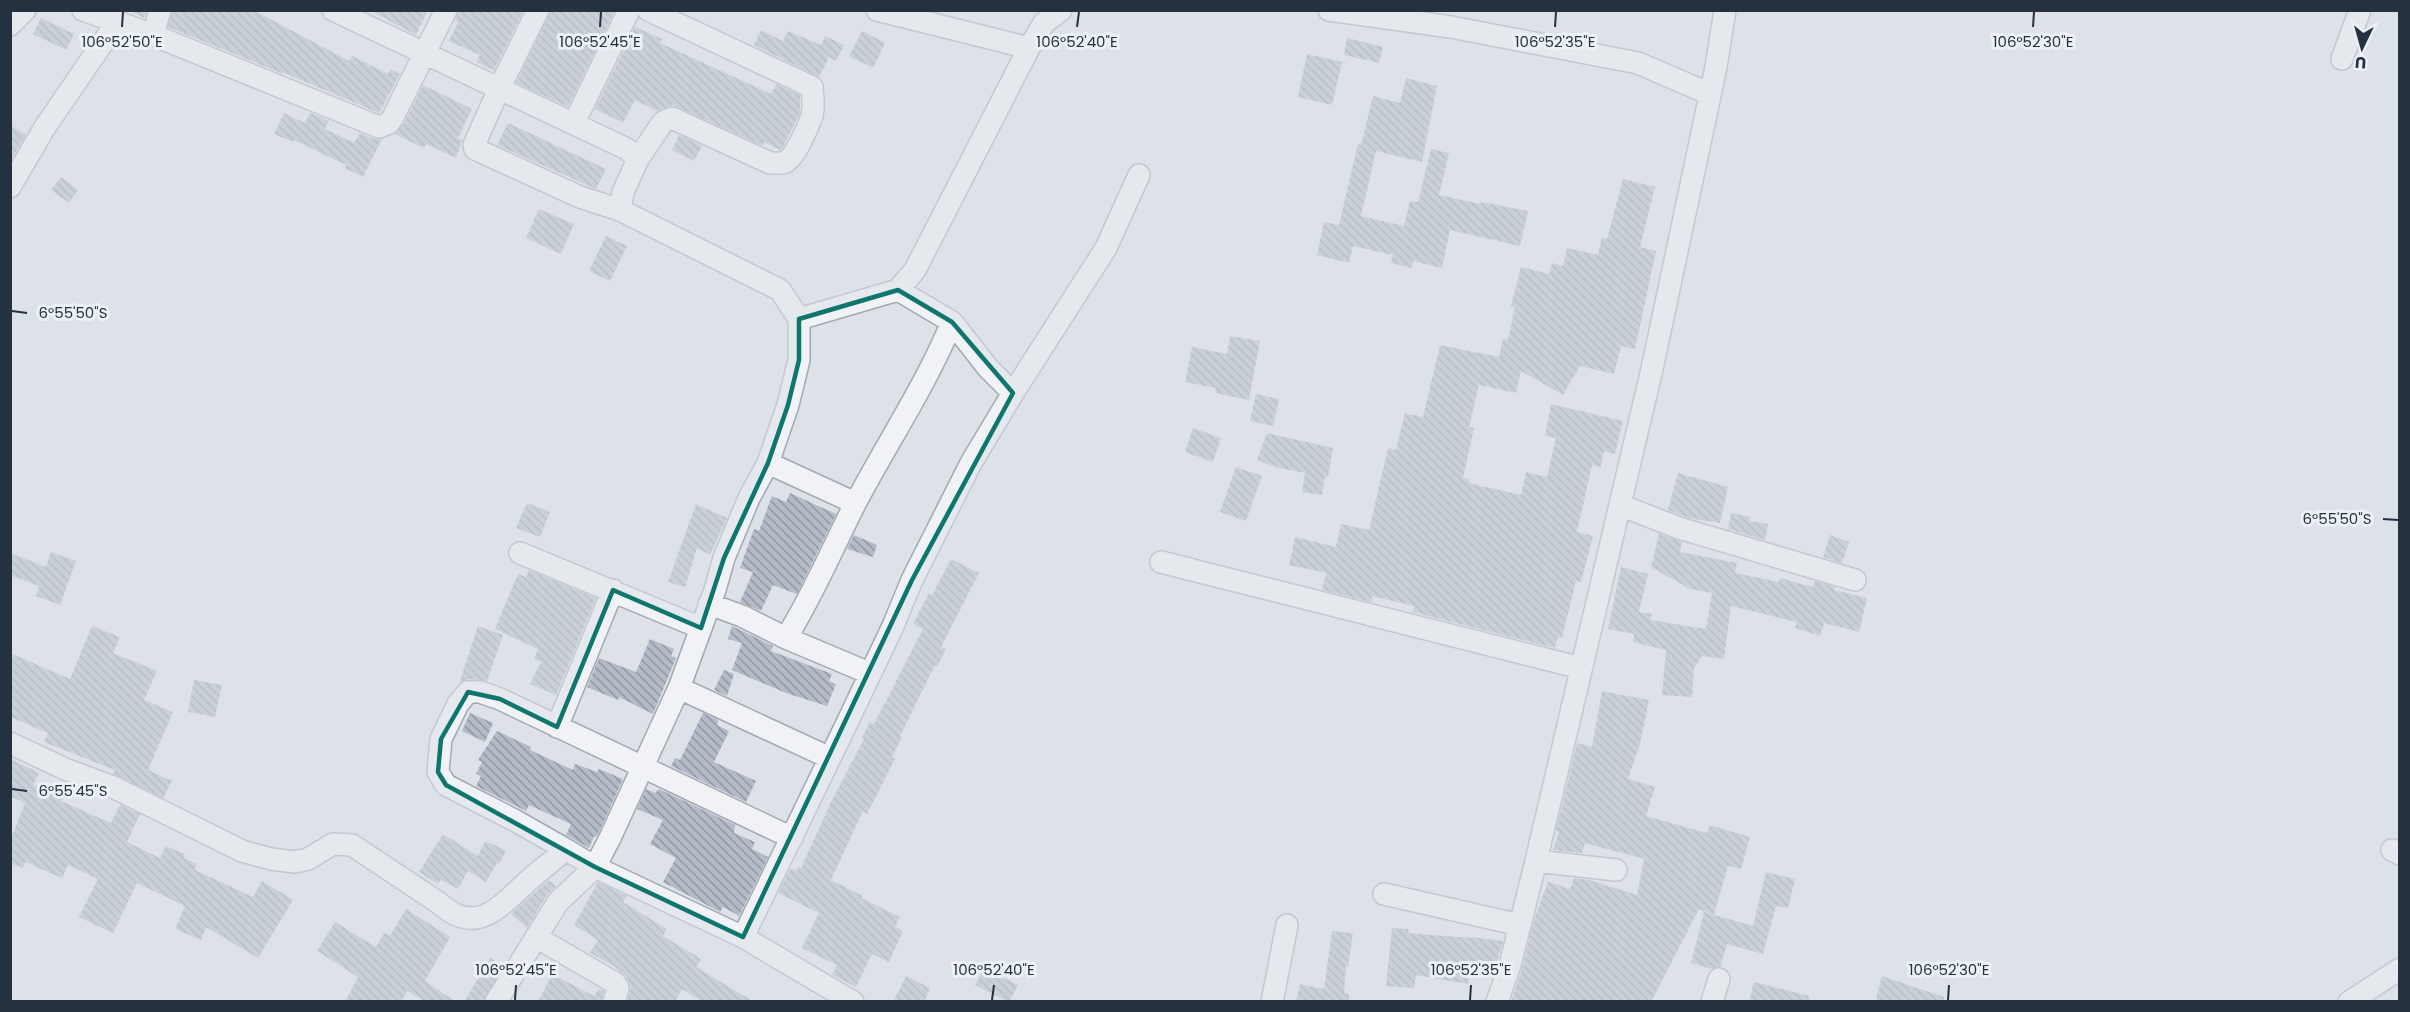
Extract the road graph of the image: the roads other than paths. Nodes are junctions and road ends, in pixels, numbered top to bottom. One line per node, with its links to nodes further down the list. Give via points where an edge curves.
1 (25, 10): 16 (street)
2 (83, 10): 15 (street)
3 (160, 10): 17 (street)
4 (333, 10): 14 (street)
5 (446, 10): 19 (street)
6 (538, 10): 21 (street)
7 (629, 10): 23 (street)
8 (648, 10): 24 (street, via 812,87 812,115 802,139 784,163 770,164 672,118 663,122)
9 (877, 10): 18 (street)
10 (1061, 10): 18 (street, via 1044,23)
11 (1329, 10): 22 (street, via 1451,27 1638,63)
12 (1725, 10): 22 (street)
13 (2360, 10): 20 (street)
14 (355, 15): 19 (street)
15 (117, 22): 17 (street); 25 (street)
16 (10, 26)
17 (153, 35): 19 (street, via 379,127 393,117)
18 (1029, 48): 29 (street, via 915,270)
19 (424, 54): 21 (street)
20 (2342, 59)
21 (498, 89): 23 (street); 28 (street, via 475,149 579,197)
22 (1710, 94): 35 (street)
23 (574, 123): 24 (street, via 627,148)
24 (638, 159): 28 (street, via 623,192)
25 (16, 163): 27 (street)
26 (1139, 175): 32 (street, via 1106,248)
27 (10, 187)
28 (620, 210): 30 (street, via 780,290)
29 (898, 290): 30 (street); 31 (street)
30 (799, 319): 33 (street, via 799,360)
31 (952, 322): 32 (street); 34 (street, via 941,349)
32 (1013, 393): 44 (street, via 961,484)
33 (768, 464): 34 (street); 40 (street, via 749,498)
34 (855, 503): 42 (street, via 822,575)
35 (1620, 505): 38 (street, via 1679,528); 43 (street)
36 (520, 553): 39 (street)
37 (1161, 562): 43 (street)
38 (1855, 580)
39 (613, 590): 41 (street); 46 (street)
40 (709, 604): 41 (street); 42 (street)
41 (701, 628): 45 (street)
42 (786, 638): 44 (street)
43 (1581, 668): 52 (street)
44 (869, 673): 48 (street)
45 (679, 688): 48 (street); 49 (street)
46 (556, 726): 49 (street); 51 (street, via 501,699 468,692 441,739 438,772 446,785)
47 (10, 743): 51 (street, via 113,787 242,851 295,862 333,844 352,845 449,913 464,918 488,916)
48 (830, 758): 50 (street)
49 (643, 768): 50 (street); 53 (street)
50 (792, 838): 59 (street)
51 (565, 849): 53 (street)
52 (1536, 861): 54 (street); 57 (street)
53 (595, 867): 58 (street, via 558,902); 59 (street)
54 (1616, 870)
55 (1384, 894): 57 (street)
56 (1287, 925): 66 (street)
57 (1520, 925): 67 (street)
58 (536, 937): 63 (street); 64 (street, via 615,983 618,993)
59 (743, 937): 65 (street)
60 (2400, 969): 62 (street)
61 (1719, 979): 68 (street)
62 (2366, 998)
63 (496, 1002)
64 (614, 1002)
65 (853, 1002)
66 (1272, 1002)
67 (1497, 1002)
68 (1712, 1002)

